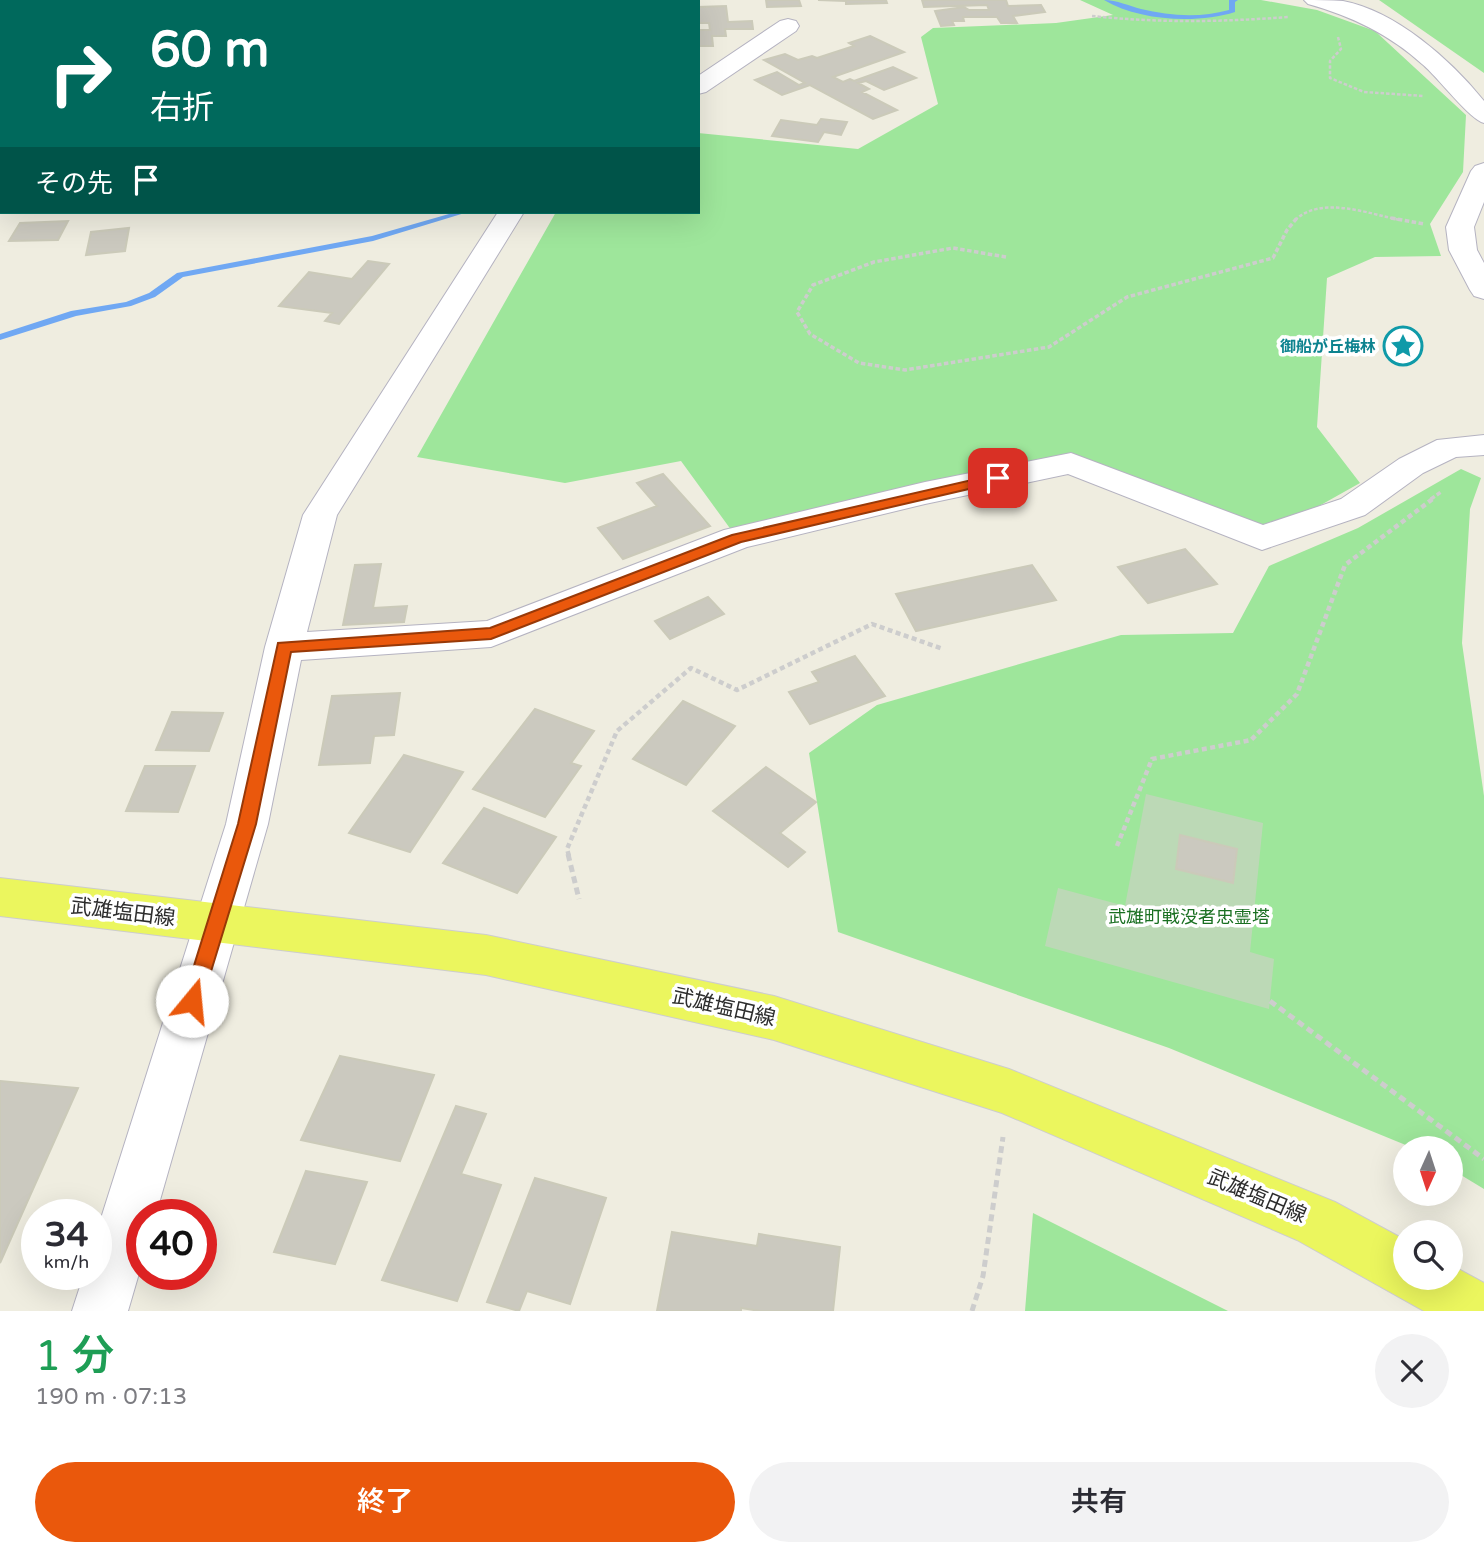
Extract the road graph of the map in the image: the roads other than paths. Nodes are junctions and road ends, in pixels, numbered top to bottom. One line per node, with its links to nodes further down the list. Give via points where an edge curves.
1 (1315, 0): 4 (street, via 1337,4 1399,33 1466,92)
2 (788, 26): 3 (street)
3 (700, 86)
4 (1484, 116)
5 (1484, 171): 7 (street, via 1460,227 1463,250)
6 (510, 214): 9 (street, via 320,515)
7 (1484, 290)
8 (1484, 445): 9 (street, via 1450,447 1411,466 1353,507 1262,538 1070,463 737,538 491,634)
9 (284, 647): 11 (street, via 247,824)
10 (0, 897): 11 (main road, 武雄塩田線)
11 (216, 924): 12 (main road, 武雄塩田線, via 486,955 774,1018 1009,1092 1316,1221); 14 (street)
12 (1393, 1263)
13 (1441, 1290): 15 (main road)
14 (100, 1311)
15 (1480, 1311)

